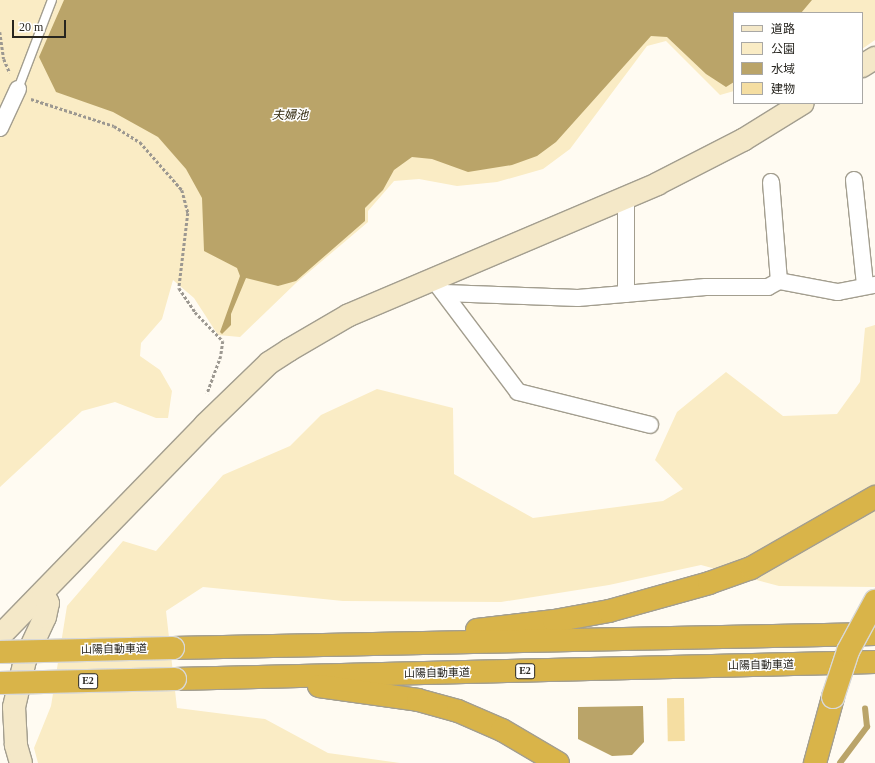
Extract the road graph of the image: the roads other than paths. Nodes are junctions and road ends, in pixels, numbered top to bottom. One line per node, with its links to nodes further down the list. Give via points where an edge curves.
1 (52, 0): 4 (lane)
2 (875, 58): 3 (street)
3 (863, 65)
4 (18, 89): 6 (street)
5 (801, 104): 9 (street, via 743,140)
6 (0, 128)
7 (854, 180): 11 (street)
8 (771, 182): 10 (street)
9 (626, 198): 12 (street); 13 (street)
10 (779, 281): 11 (street, via 838,292); 13 (street, via 768,287 706,286)
11 (870, 285)
12 (438, 286): 13 (street, via 578,298); 14 (street, via 518,392); 16 (street, via 349,315 269,363 205,425)
13 (626, 294)
14 (650, 425)
15 (875, 497): 20 (highway, via 751,568 709,583 609,611 554,621)
16 (43, 594): 19 (street); 25 (street, via 48,603 45,617 25,660 14,707 16,745)
17 (875, 601): 27 (highway, bridge, via 848,651)
18 (875, 634): 20 (highway, 山陽自動車道)
19 (0, 636)
20 (309, 646): 21 (highway, 山陽自動車道, bridge)
21 (0, 652)
22 (875, 662): 23 (highway, 山陽自動車道 / E2)
23 (233, 676): 24 (highway, 山陽自動車道 / E2, bridge); 26 (highway, via 380,693 458,711 502,730)
24 (0, 684)
25 (21, 763)
26 (558, 763)
27 (815, 763)

